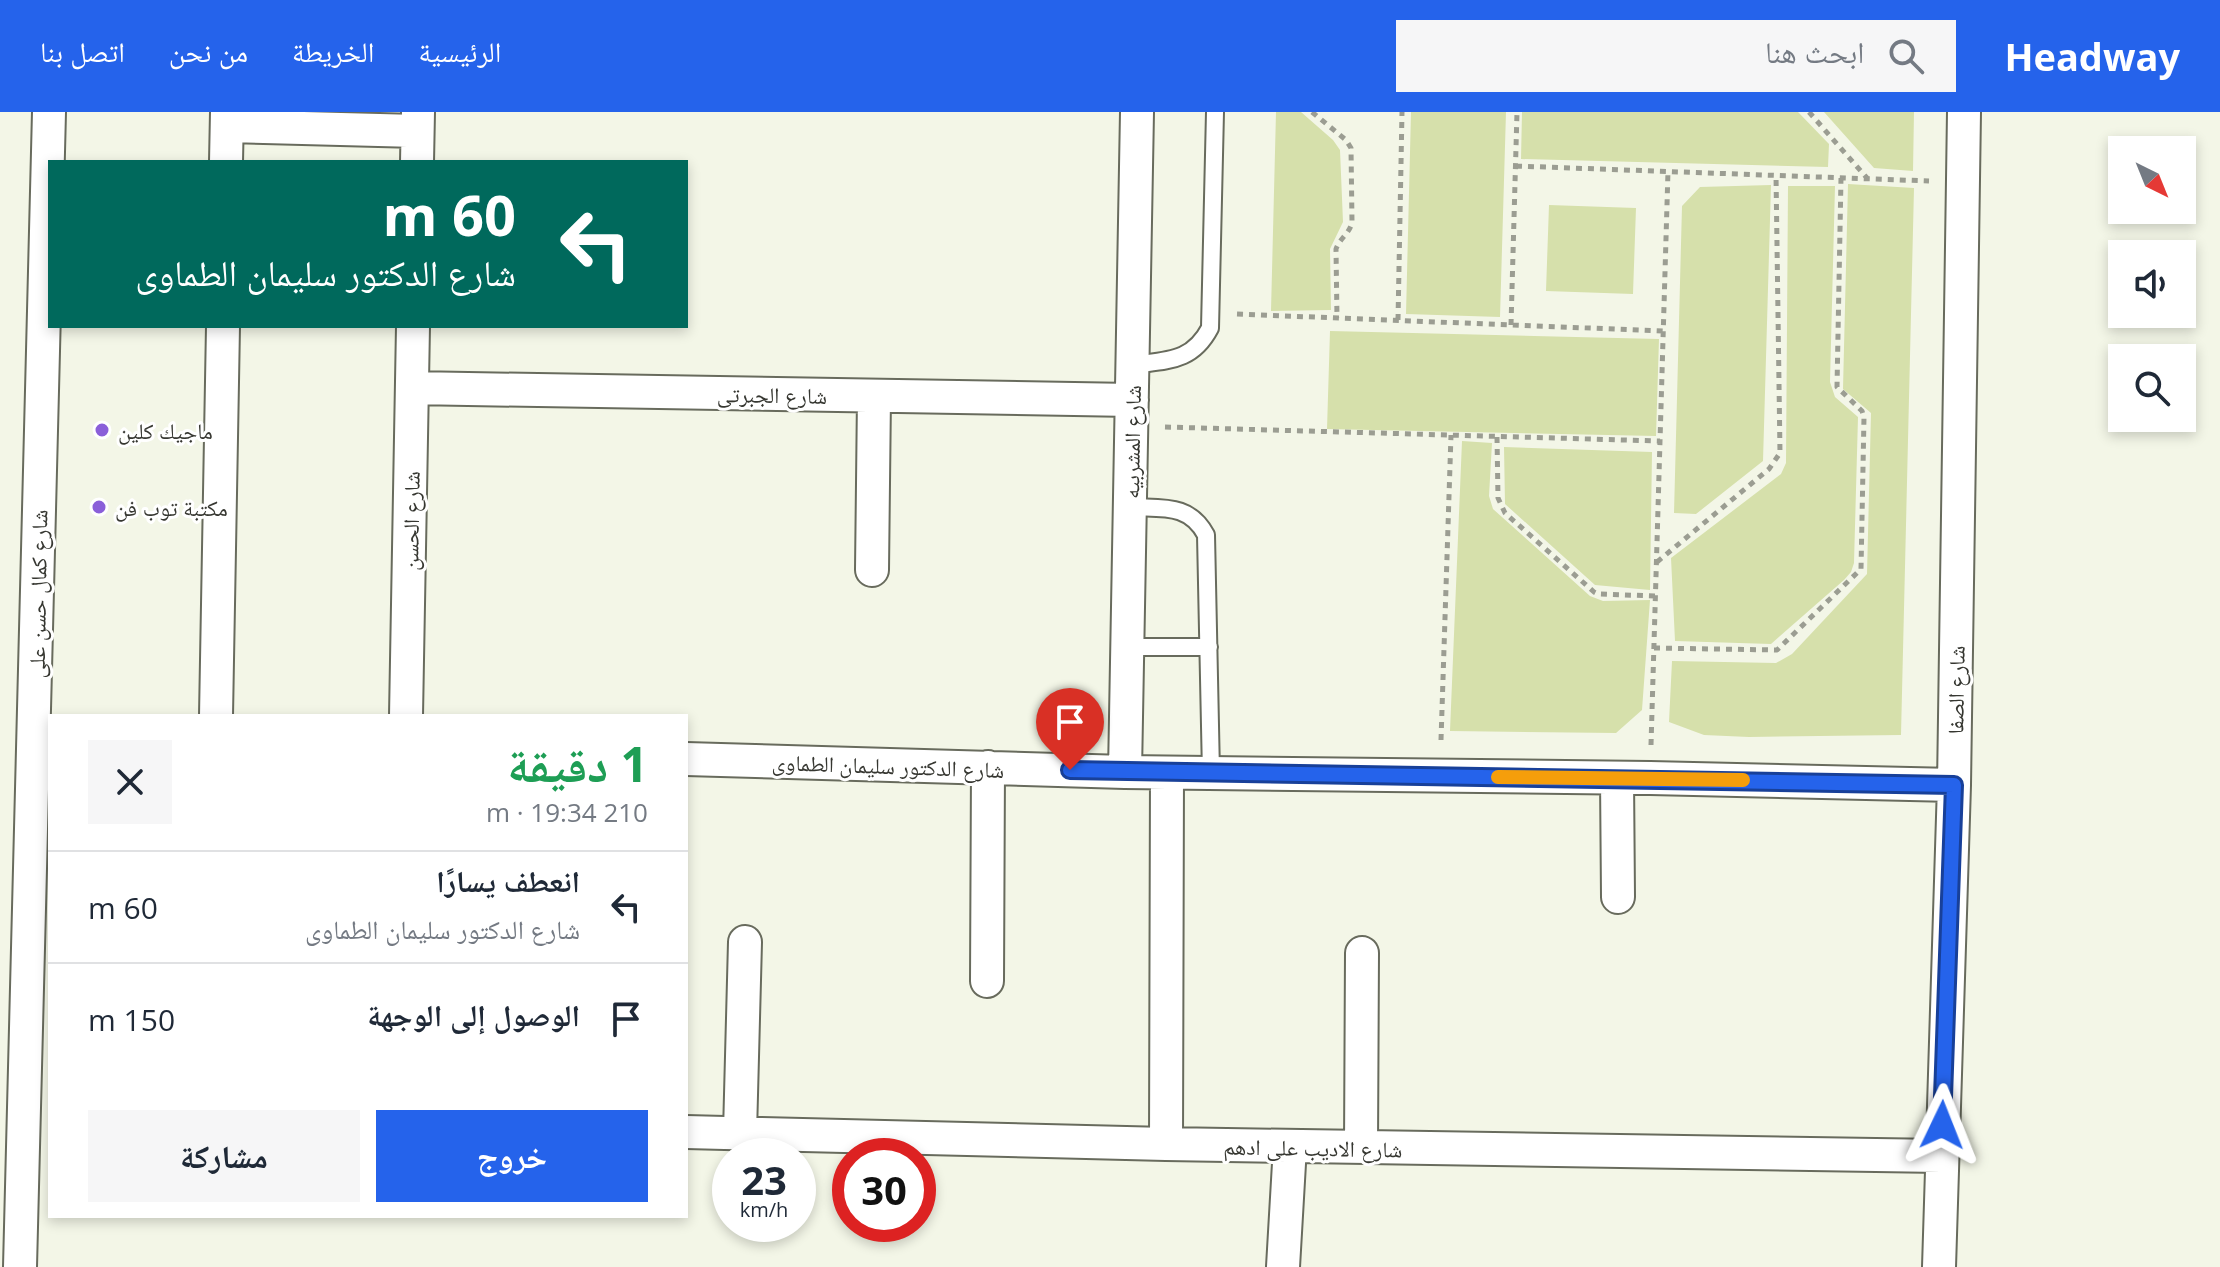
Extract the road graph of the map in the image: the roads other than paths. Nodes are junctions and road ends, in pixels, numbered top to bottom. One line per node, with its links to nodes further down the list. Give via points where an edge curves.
1 (49, 112): 7 (street, شارع كمال حسن على)
2 (1137, 112): 12 (street, شارع المشربيه)
3 (1215, 112): 12 (lane, via 1210,328 1203,342 1178,359)
4 (1964, 112): 28 (street, شارع الصفا)
5 (227, 119): 6 (street); 8 (street)
6 (417, 135)
7 (48, 160)
8 (226, 160)
9 (48, 190): 33 (street, شارع كمال حسن على)
10 (223, 328): 20 (street)
11 (413, 328): 13 (street, شارع الحسن)
12 (1133, 365): 15 (street, شارع المشربيه)
13 (412, 388): 14 (street, شارع الجبرتى); 21 (street, شارع الحسن)
14 (874, 396): 15 (street, شارع الجبرتى); 17 (street)
15 (1132, 413): 16 (street, شارع المشربيه)
16 (1130, 507): 18 (street, شارع المشربيه); 19 (lane, via 1173,509 1199,521 1208,550)
17 (872, 570)
18 (1128, 647): 19 (lane); 24 (street, شارع المشربيه)
19 (1209, 647): 26 (lane)
20 (216, 714)
21 (406, 714)
22 (688, 759): 23 (street, شارع الدكتور سليمان الطماوى)
23 (988, 767): 24 (street, شارع الدكتور سليمان الطماوى); 32 (street)
24 (1125, 772): 25 (street, شارع الدكتور سليمان الطماوى)
25 (1167, 773): 26 (street, شارع الدكتور سليمان الطماوى); 36 (street)
26 (1211, 773): 27 (street, شارع الدكتور سليمان الطماوى)
27 (1617, 778): 28 (street, شارع الدكتور سليمان الطماوى); 29 (street)
28 (1954, 785): 39 (street, شارع الصفا)
29 (1618, 897)
30 (745, 942): 35 (street)
31 (1362, 953): 38 (street)
32 (987, 981)
33 (36, 1125): 40 (street, شارع كمال حسن على)
34 (688, 1132): 35 (street, شارع الاديب على ادهم)
35 (740, 1133): 36 (street, شارع الاديب على ادهم)
36 (1166, 1144): 37 (street, شارع الاديب على ادهم)
37 (1290, 1146): 38 (street, شارع الاديب على ادهم); 41 (street)
38 (1361, 1147): 39 (street, شارع الاديب على ادهم)
39 (1941, 1156): 42 (street, شارع الصفا)
40 (20, 1267)
41 (1283, 1267)
42 (1939, 1267)

